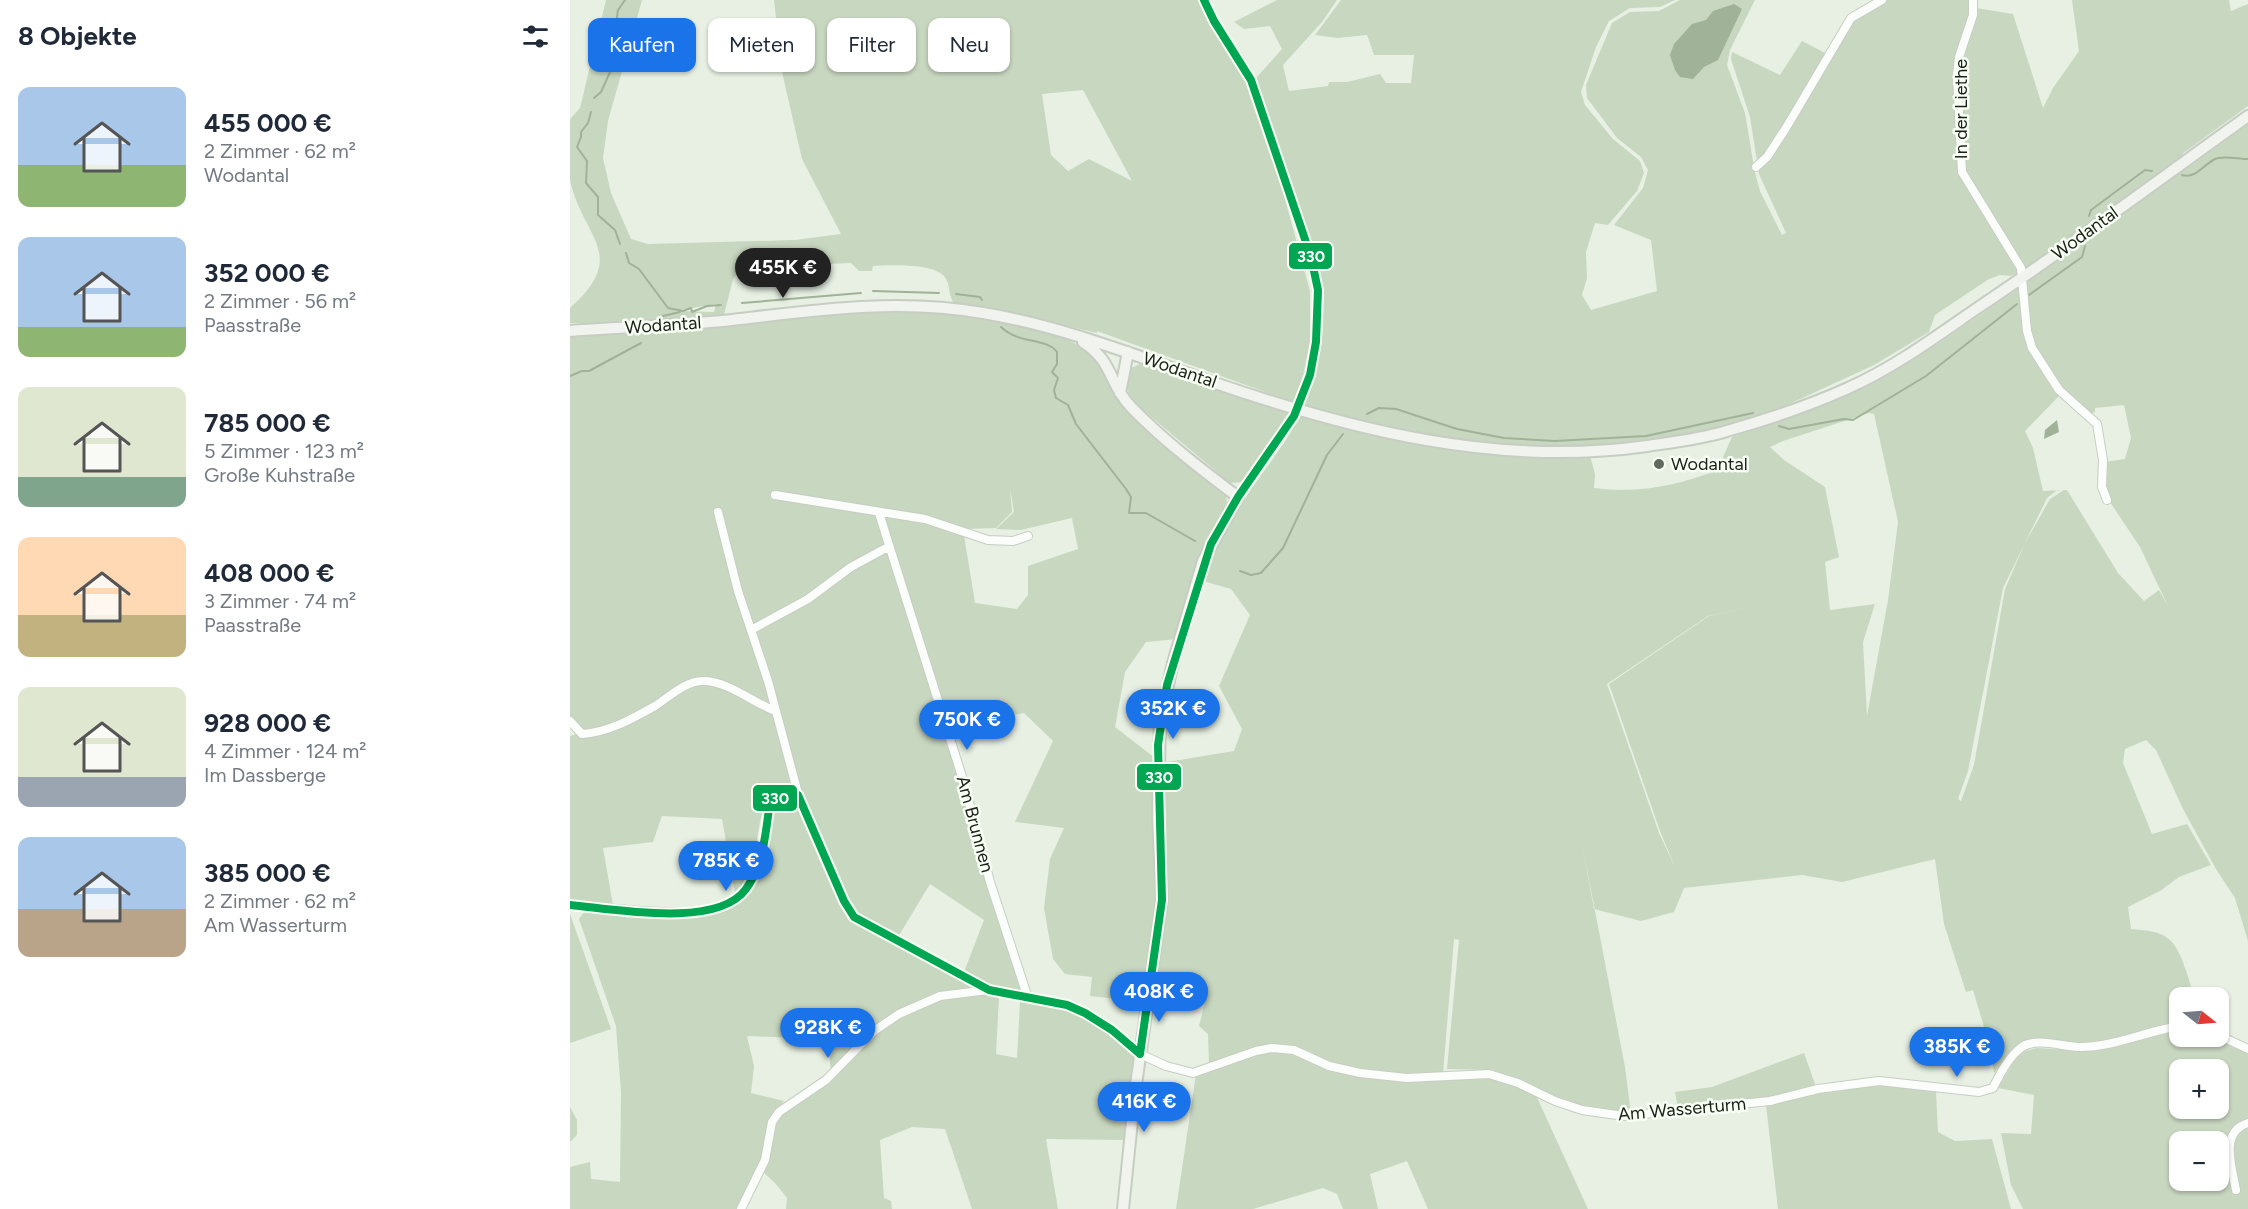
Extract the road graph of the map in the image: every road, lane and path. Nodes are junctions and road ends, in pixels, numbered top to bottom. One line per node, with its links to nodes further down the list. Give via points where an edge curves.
1 (1204, 0): 13 (street, bridge, via 1251,80 1311,258 1318,290 1315,352 1305,390 1287,428)
2 (1882, 0): 5 (street, via 1851,18 1786,128)
3 (1973, 0): 6 (street, In der Liethe, via 1973,15 1959,57 1962,172 2021,268)
4 (2248, 117): 6 (main road, Wodantal)
5 (1756, 167)
6 (2021, 279): 9 (main road, Wodantal, via 1913,352 1847,389 1728,431 1599,453 1444,445 1371,430); 14 (street, In der Liethe, via 2031,348 2059,390 2097,424 2103,460 2102,487)
7 (570, 330): 8 (main road, Wodantal, via 910,305 985,313)
8 (1076, 336): 9 (main road, Wodantal); 10 (main road, Wodantal, via 1103,357)
9 (1122, 350): 10 (main road); 11 (main road, Wodantal)
10 (1110, 371): 11 (main road, Wodantal)
11 (1120, 393): 13 (main road, Wodantal, via 1132,408)
12 (775, 495): 16 (street)
13 (1238, 497): 29 (main road, via 1203,561 1160,720 1158,818 1162,900)
14 (2107, 500)
15 (718, 513): 19 (street)
16 (879, 513): 17 (street, via 925,519 988,540 1013,541); 18 (street, Am Brunnen)
17 (1028, 536)
18 (888, 547): 19 (street); 25 (street, Am Brunnen)
19 (751, 630): 20 (street)
20 (775, 711): 21 (street, via 716,683 703,681 690,683 627,722 596,733 582,734); 22 (street)
21 (570, 720)
22 (798, 795): 23 (street, via 788,790 770,801 751,881 735,902 722,908 683,911); 24 (street, via 843,901 854,917)
23 (570, 905)
24 (989, 990): 25 (street); 32 (street, via 940,996 899,1014 874,1031 825,1080 779,1112 772,1122 765,1160)
25 (1028, 998): 29 (street, via 1085,1013)
26 (2169, 1028): 29 (street, Am Wasserturm, via 2094,1047 2037,1042 2023,1046 2001,1071 1993,1088 1979,1092 1863,1082 1770,1101 1624,1116 1582,1110 1489,1074 1407,1078 1360,1073 1329,1066 1294,1050 1272,1048 1193,1073)
27 (2229, 1040): 28 (street)
28 (2248, 1049)
29 (1140, 1054): 33 (main road)
30 (2248, 1123): 31 (street, via 2236,1128 2230,1141)
31 (2236, 1190)
32 (741, 1209)
33 (1123, 1209)

